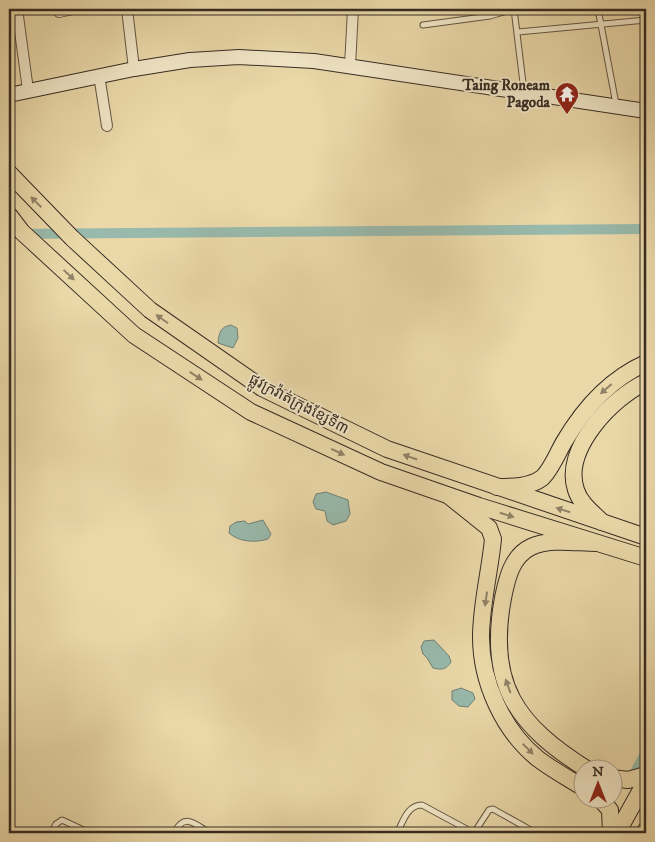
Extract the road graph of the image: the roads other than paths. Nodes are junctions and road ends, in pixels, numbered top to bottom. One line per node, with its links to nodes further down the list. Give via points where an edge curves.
1 (17, 9): 15 (street)
2 (73, 9): 7 (street)
3 (127, 9): 13 (street)
4 (353, 9): 12 (street)
5 (514, 9): 10 (lane, via 490,16); 11 (lane)
6 (598, 9): 9 (lane)
7 (59, 12)
8 (646, 20): 9 (lane)
9 (600, 24): 11 (lane); 18 (lane)
10 (422, 25)
11 (518, 32): 16 (lane)
12 (350, 66): 13 (main road, via 314,60 239,57); 16 (main road)
13 (134, 68): 14 (main road)
14 (99, 75): 15 (main road); 20 (street)
15 (28, 90): 17 (main road)
16 (524, 92): 18 (main road)
17 (9, 95)
18 (617, 107): 19 (main road)
19 (646, 111)
20 (107, 126)
21 (9, 173): 25 (main road, ផ្លូវក្រវ៉ាត់ក្រុងខ្សែទី៣, one-way to 21, via 387,449 262,388 150,310)
22 (9, 215): 26 (main road, ផ្លូវក្រវ៉ាត់ក្រុងខ្សែទី៣, one-way to 26, via 28,237 134,335 252,412 381,472)
23 (646, 362): 25 (main road, one-way to 25, via 628,371 601,393 576,423 543,477 531,484)
24 (646, 382): 27 (main road, via 614,402 589,433 576,460 575,488 580,499)
25 (497, 487): 27 (main road, ផ្លូវក្រវ៉ាត់ក្រុងខ្សែទី៣, one-way to 25)
26 (449, 496): 29 (main road, ផ្លូវក្រវ៉ាត់ក្រុងខ្សែទី៣, one-way to 29); 34 (main road, one-way to 34, via 489,528 493,539 481,637 483,662 496,705 522,744 538,759)
27 (602, 522): 28 (main road, ផ្លូវក្រវ៉ាត់ក្រុងខ្សែទី៣)
28 (646, 538)
29 (596, 543): 30 (main road, ផ្លូវក្រវ៉ាត់ក្រុងខ្សែទី៣); 31 (main road, one-way to 29, via 545,741 526,722 512,698 497,645 504,591 513,562 532,546)
30 (646, 558)
31 (573, 760)
32 (646, 775): 33 (main road)
33 (622, 779)
34 (572, 781)
35 (646, 781): 46 (main road)
36 (610, 810): 45 (main road)
37 (646, 830): 47 (main road)
38 (50, 833): 39 (lane, via 62,820)
39 (90, 833)
40 (174, 833): 41 (lane, via 179,823 189,821)
41 (210, 833)
42 (397, 833): 43 (lane, via 411,807 422,805)
43 (474, 833): 44 (lane, via 489,810 493,809)
44 (536, 833)
45 (611, 833)
46 (617, 833)
47 (644, 833)

